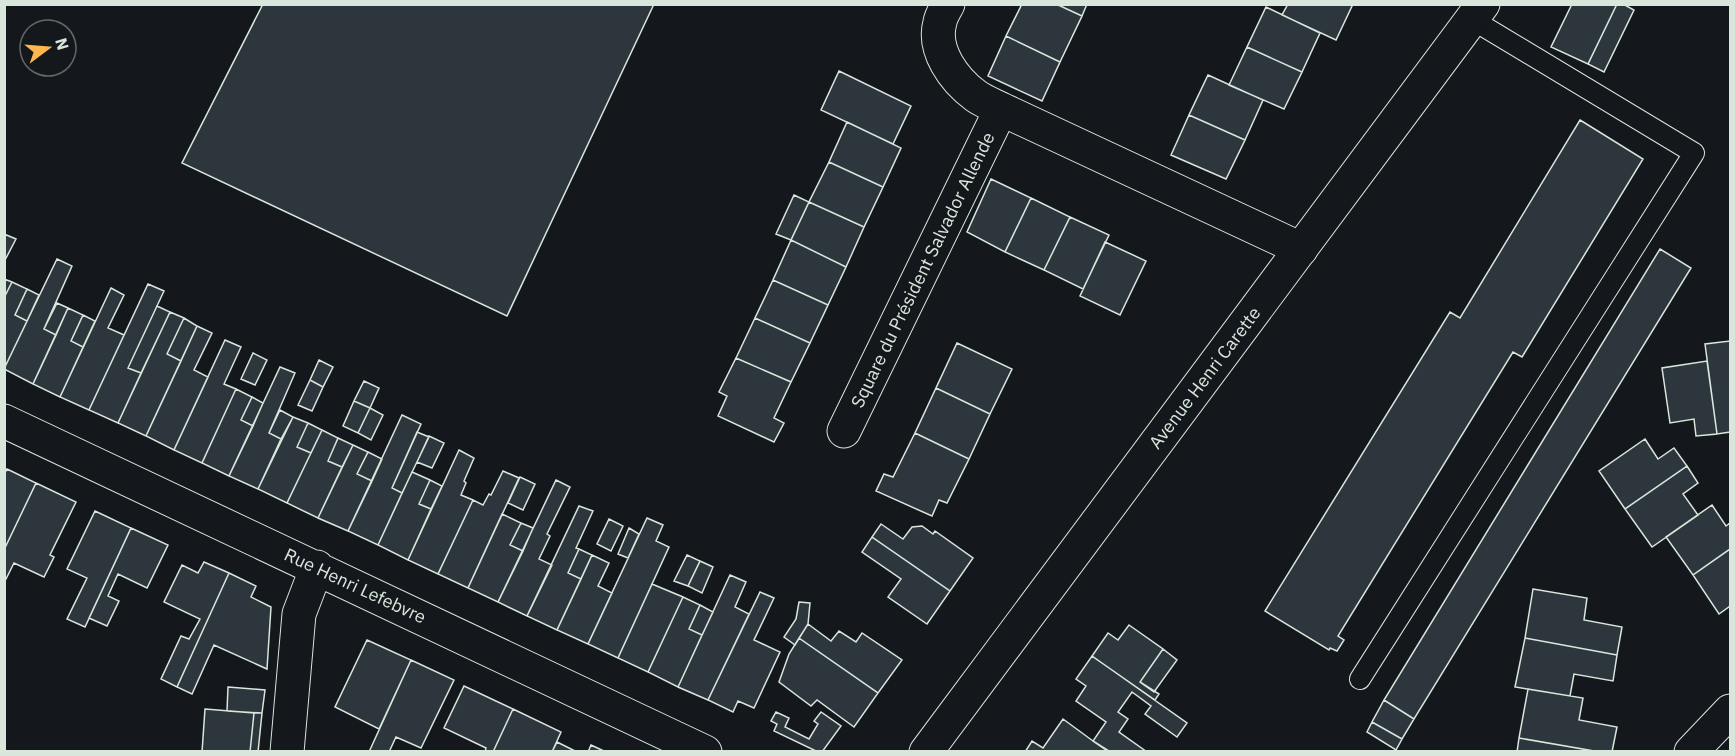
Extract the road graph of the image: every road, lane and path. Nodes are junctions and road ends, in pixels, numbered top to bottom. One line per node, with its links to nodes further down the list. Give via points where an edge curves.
1 (948, 4): 3 (street, Square du Président Salvador Allende, via 939,22 939,44 947,64 976,96)
2 (1478, 12): 4 (street, Avenue Henri Carette); 8 (lane, via 1694,153)
3 (1001, 109): 4 (street, Square du Président Salvador Allende); 6 (street, Square du Président Salvador Allende)
4 (1301, 249): 12 (street, Avenue Henri Carette)
5 (4, 421): 7 (street, Rue Henri Lefebvre)
6 (844, 431)
7 (317, 567): 10 (street, via 298,614); 11 (street, Rue Henri Lefebvre)
8 (1360, 679)
9 (1731, 711): 13 (street)
10 (287, 752)
11 (705, 752)
12 (926, 752)
13 (1691, 752)

